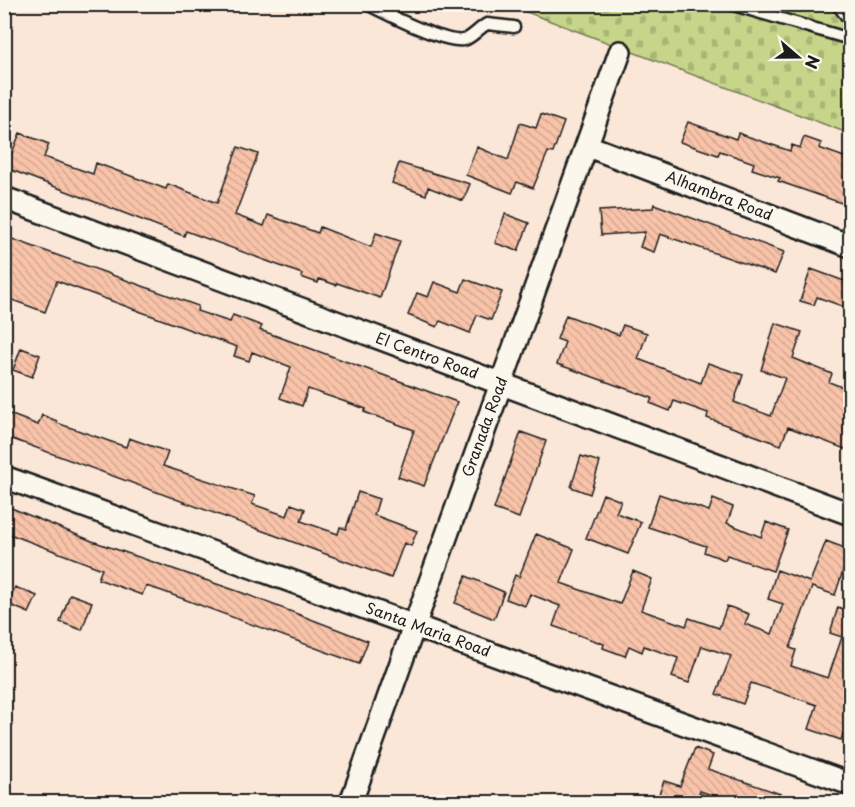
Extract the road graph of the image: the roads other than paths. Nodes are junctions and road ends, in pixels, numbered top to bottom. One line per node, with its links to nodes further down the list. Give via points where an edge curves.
1 (368, 4): 5 (lane, via 454,40 470,38 487,24)
2 (730, 4): 6 (lane)
3 (837, 4): 4 (lane)
4 (850, 21)
5 (514, 27)
6 (850, 39)
7 (620, 52): 8 (street, Granada Road)
8 (588, 147): 10 (street, Alhambra Road); 11 (street, Granada Road)
9 (4, 198): 11 (street, El Centro Road)
10 (850, 246)
11 (501, 384): 13 (street, El Centro Road); 14 (street, Granada Road)
12 (4, 477): 14 (street, Santa Maria Road)
13 (850, 514)
14 (414, 625): 15 (street, Santa Maria Road); 16 (street, Granada Road)
15 (850, 784)
16 (351, 802)

